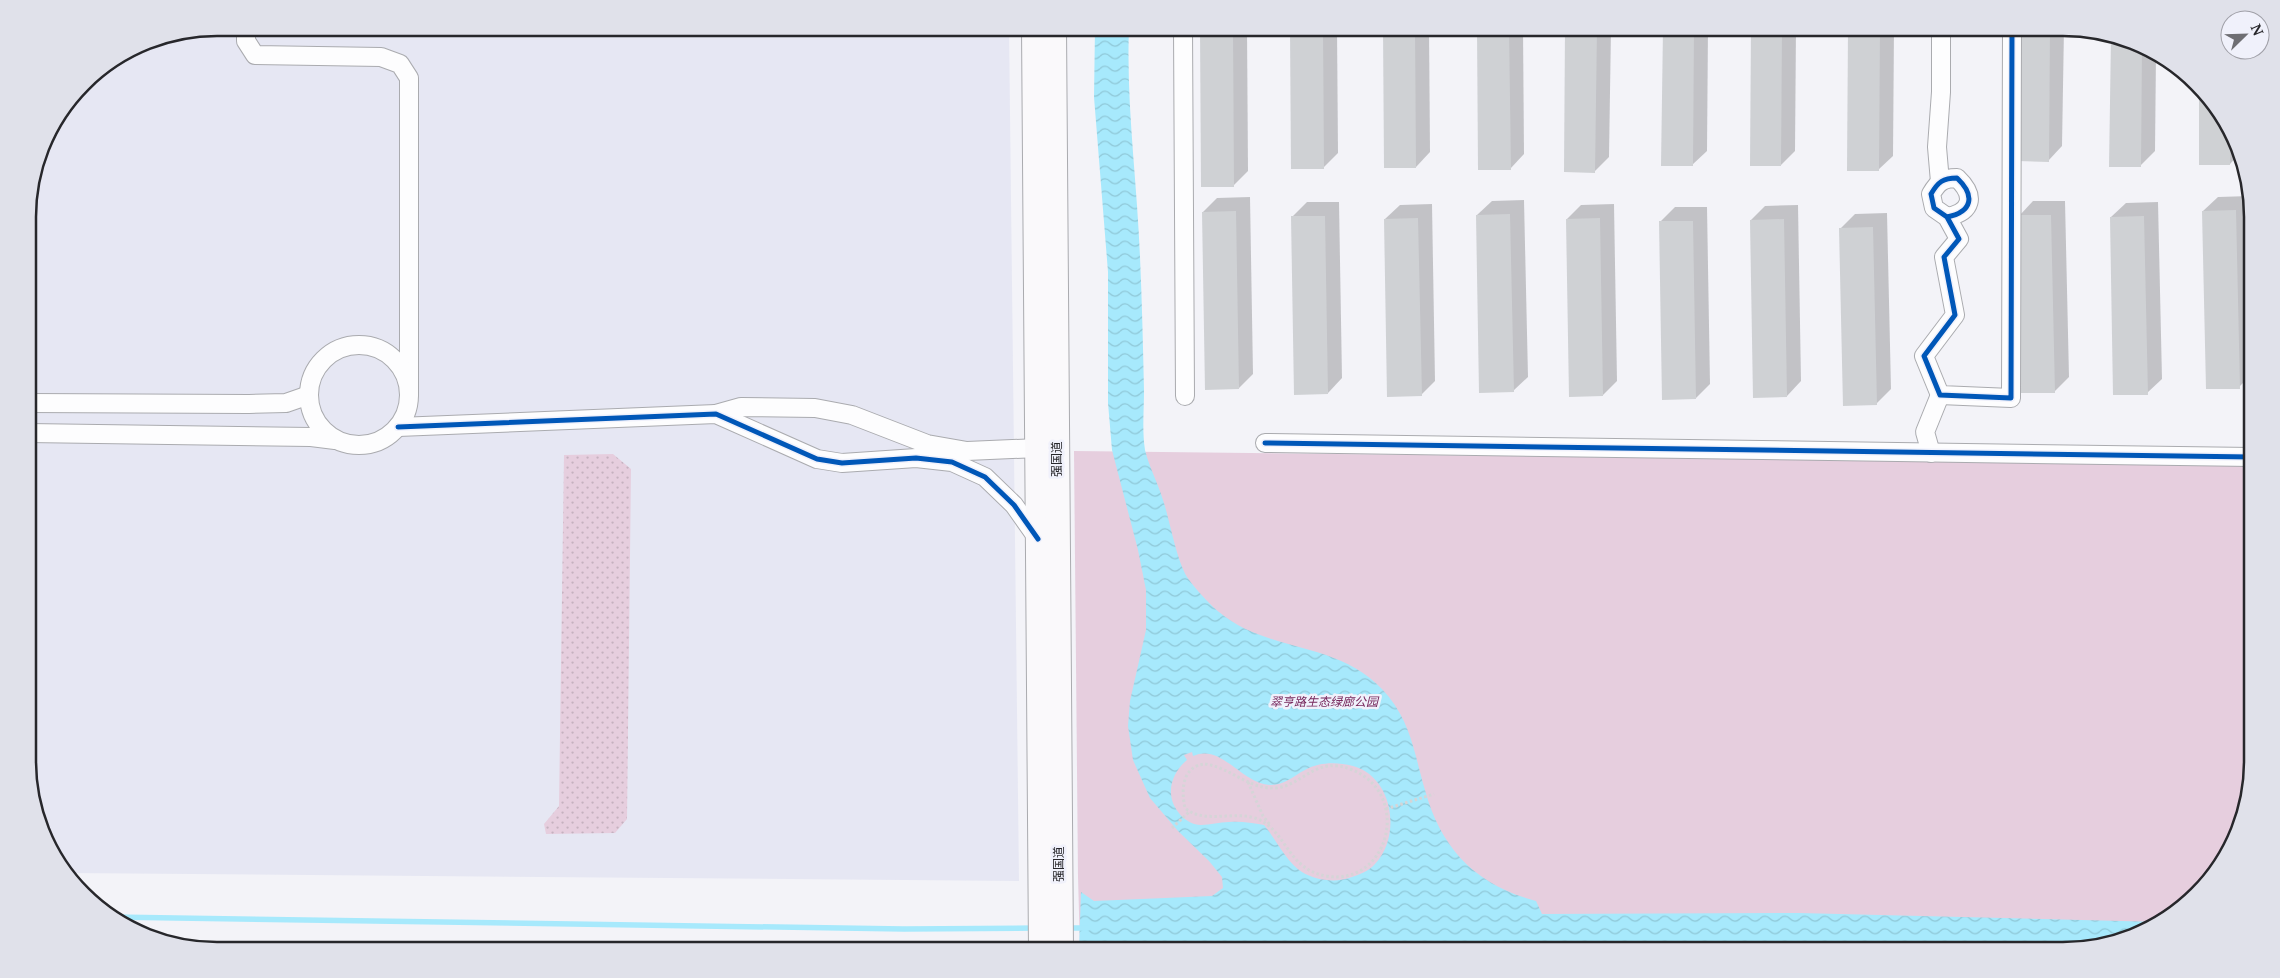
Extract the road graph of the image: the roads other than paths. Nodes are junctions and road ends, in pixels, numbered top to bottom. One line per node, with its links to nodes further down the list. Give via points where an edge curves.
1 (246, 36): 9 (street, via 255,55 381,57 400,64 409,78)
2 (1034, 36): 19 (main road, 强国道)
3 (1054, 36): 19 (main road, 强国道)
4 (1183, 36): 12 (street)
5 (1941, 36): 7 (street, via 1937,147)
6 (2012, 36): 11 (street, via 2011,398)
7 (1940, 182): 8 (street, via 1931,194 1934,208); 8 (street, via 1944,178 1957,178 1969,195 1967,206 1960,215)
8 (1947, 217): 11 (street, via 1959,239 1944,257 1955,315 1924,356)
9 (409, 394): 10 (street, via 402,370 386,353 361,345 339,349 329,355 315,370); 15 (street)
10 (309, 395): 13 (street, via 286,403 268,404); 17 (street, via 315,420)
11 (1940, 395): 20 (street, via 1925,432)
12 (1185, 396)
13 (36, 403)
14 (716, 414): 15 (street); 19 (street, via 741,407 815,408 852,415 927,444 967,451); 22 (street, via 817,459 842,462 916,458 952,462 986,477 1014,505)
15 (398, 427): 17 (street, via 371,444 353,445)
16 (36, 433): 17 (street)
17 (336, 440)
18 (1265, 443): 20 (street)
19 (1047, 450): 22 (main road, 强国道); 23 (main road, 强国道)
20 (1931, 452): 21 (street)
21 (2244, 457)
22 (1038, 539): 23 (main road, 强国道)
23 (1050, 889): 24 (main road); 25 (main road)
24 (1042, 942)
25 (1060, 942)

